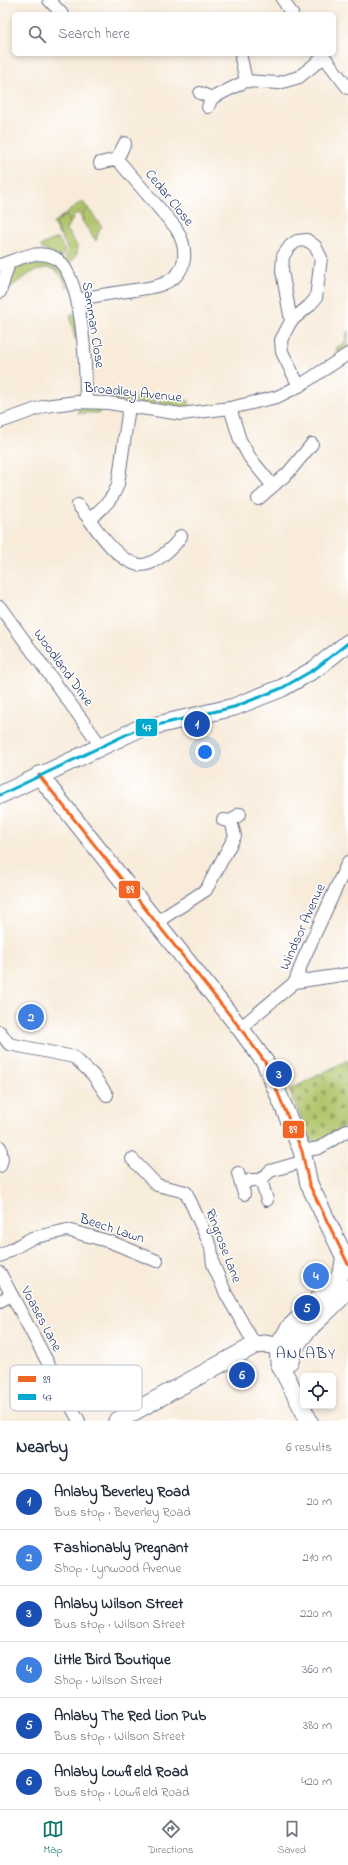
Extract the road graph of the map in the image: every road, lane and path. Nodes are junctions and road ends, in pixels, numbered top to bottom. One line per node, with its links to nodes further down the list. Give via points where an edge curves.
1 (49, 0): 3 (street)
2 (282, 0): 4 (street)
3 (60, 12)
4 (291, 12)
5 (323, 56): 7 (street, via 299,77 279,83); 8 (street)
6 (241, 58): 7 (street)
7 (246, 81): 9 (street, via 210,102)
8 (348, 88)
9 (200, 92)
10 (124, 143): 11 (street)
11 (117, 159): 12 (street); 15 (street, Cedar Close, via 183,239 183,262 178,273 157,286)
12 (100, 163)
13 (5, 264): 14 (street, Samman Close); 15 (street, Samman Close, via 31,255 53,257 67,269)
14 (0, 292)
15 (77, 300): 19 (street, Samman Close, via 86,361)
16 (291, 321): 16 (street, via 282,271 283,256 297,241 307,240 316,246 320,258 316,298); 18 (street, via 281,340 282,352)
17 (348, 354): 18 (street, Broadley Avenue)
18 (299, 386): 21 (street, Broadley Avenue, via 277,397)
19 (86, 402): 20 (street, Broadley Avenue); 22 (street, Broadley Avenue, via 45,406)
20 (129, 407): 21 (street, Broadley Avenue, via 181,414); 27 (street, via 115,493)
21 (230, 408): 24 (street, via 240,440 250,458)
22 (0, 422)
23 (312, 444): 24 (street, via 288,472)
24 (272, 485): 25 (street)
25 (258, 498)
26 (78, 505): 27 (street)
27 (90, 519): 28 (street, via 105,541 128,560 140,565 153,562)
28 (180, 544)
29 (0, 607): 31 (street, Woodland Drive)
30 (348, 643): 31 (street, via 315,669 282,688 234,707 136,730)
31 (102, 746): 32 (street)
32 (39, 775): 33 (street); 36 (street)
33 (0, 795)
34 (231, 818): 36 (street, via 235,836 206,890)
35 (348, 862): 38 (street, Windsor Avenue)
36 (155, 923): 39 (street)
37 (348, 974): 38 (street)
38 (295, 982): 39 (street, Windsor Avenue)
39 (240, 1028): 44 (street, via 265,1062)
40 (0, 1032): 41 (street, via 9,1044 74,1057 93,1075)
41 (106, 1096)
42 (348, 1130): 44 (street)
43 (0, 1147): 46 (street)
44 (304, 1156): 48 (street, via 270,1171); 51 (street, via 310,1184)
45 (132, 1159): 57 (street, Ringrose Lane, via 157,1185 186,1192 210,1247 213,1264 226,1294)
46 (0, 1166)
47 (238, 1173): 48 (street, via 243,1190 250,1180)
48 (261, 1180): 49 (street)
49 (267, 1200)
50 (0, 1256): 52 (street, Beech Lawn, via 32,1238 67,1230 111,1242)
51 (346, 1260): 54 (street, via 342,1272)
52 (149, 1261)
53 (0, 1273): 55 (street, Voases Lane)
54 (344, 1286): 58 (street, via 290,1327)
55 (12, 1296): 56 (street); 59 (street, Voases Lane)
56 (0, 1301)
57 (255, 1345): 58 (street); 60 (street)
58 (285, 1348): 65 (street, via 279,1363)
59 (49, 1365)
60 (142, 1407)
61 (74, 1411): 63 (street, Voases Lane)
62 (135, 1411): 64 (street)
63 (79, 1421)
64 (117, 1421)
65 (309, 1421)

